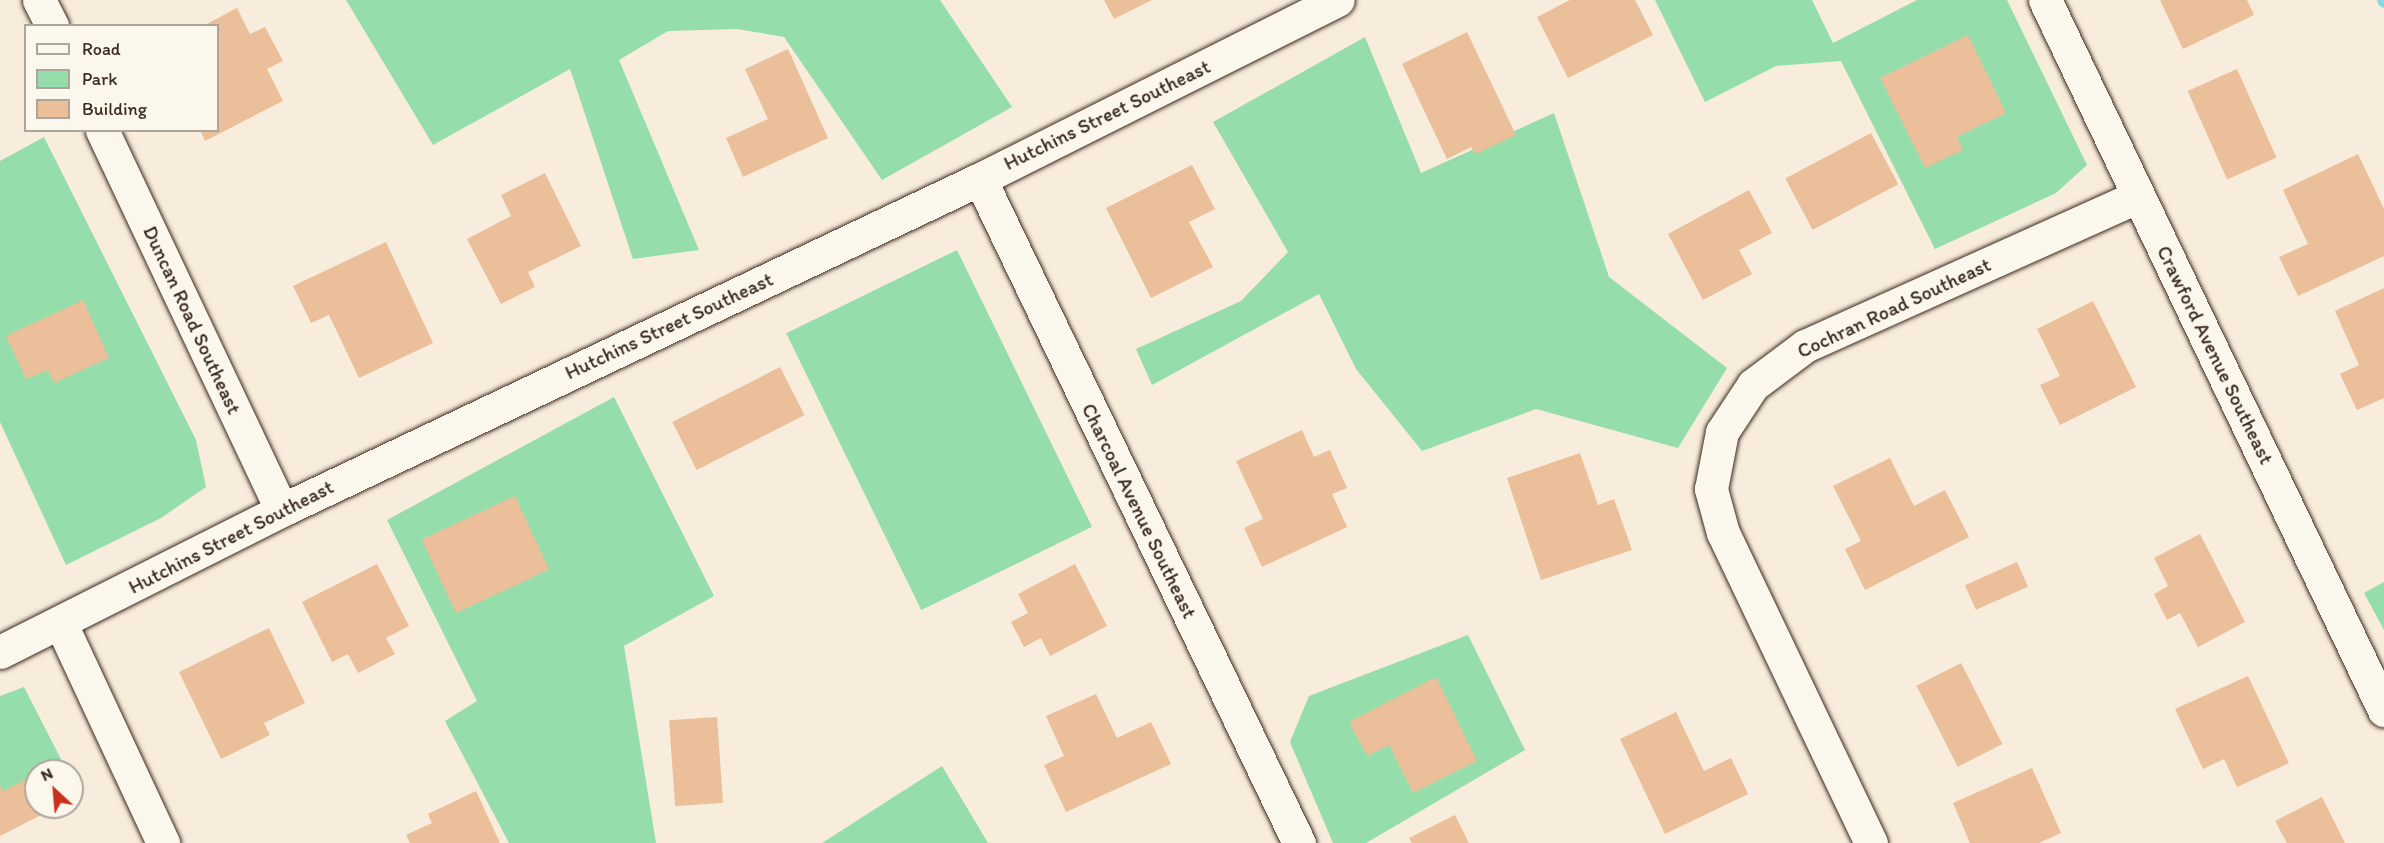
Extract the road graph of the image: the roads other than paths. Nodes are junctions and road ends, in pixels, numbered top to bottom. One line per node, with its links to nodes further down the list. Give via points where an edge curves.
1 (39, 0): 4 (street)
2 (1338, 0): 6 (street, Hutchins Street Southeast)
3 (2045, 0): 7 (street, Crawford Avenue Southeast)
4 (50, 24)
5 (103, 132): 8 (street, Duncan Road Southeast)
6 (980, 179): 8 (street, Hutchins Street Southeast); 13 (street, Charcoal Avenue Southeast)
7 (2138, 196): 11 (street, Crawford Avenue Southeast); 14 (street, Cochran Road Southeast, via 1805,346 1753,385 1722,432 1711,489 1723,533)
8 (282, 510): 9 (street, Hutchins Street Southeast)
9 (61, 624): 10 (street, Hutchins Street Southeast); 12 (street)
10 (0, 652)
11 (2384, 710)
12 (163, 843)
13 (1299, 843)
14 (1871, 843)

